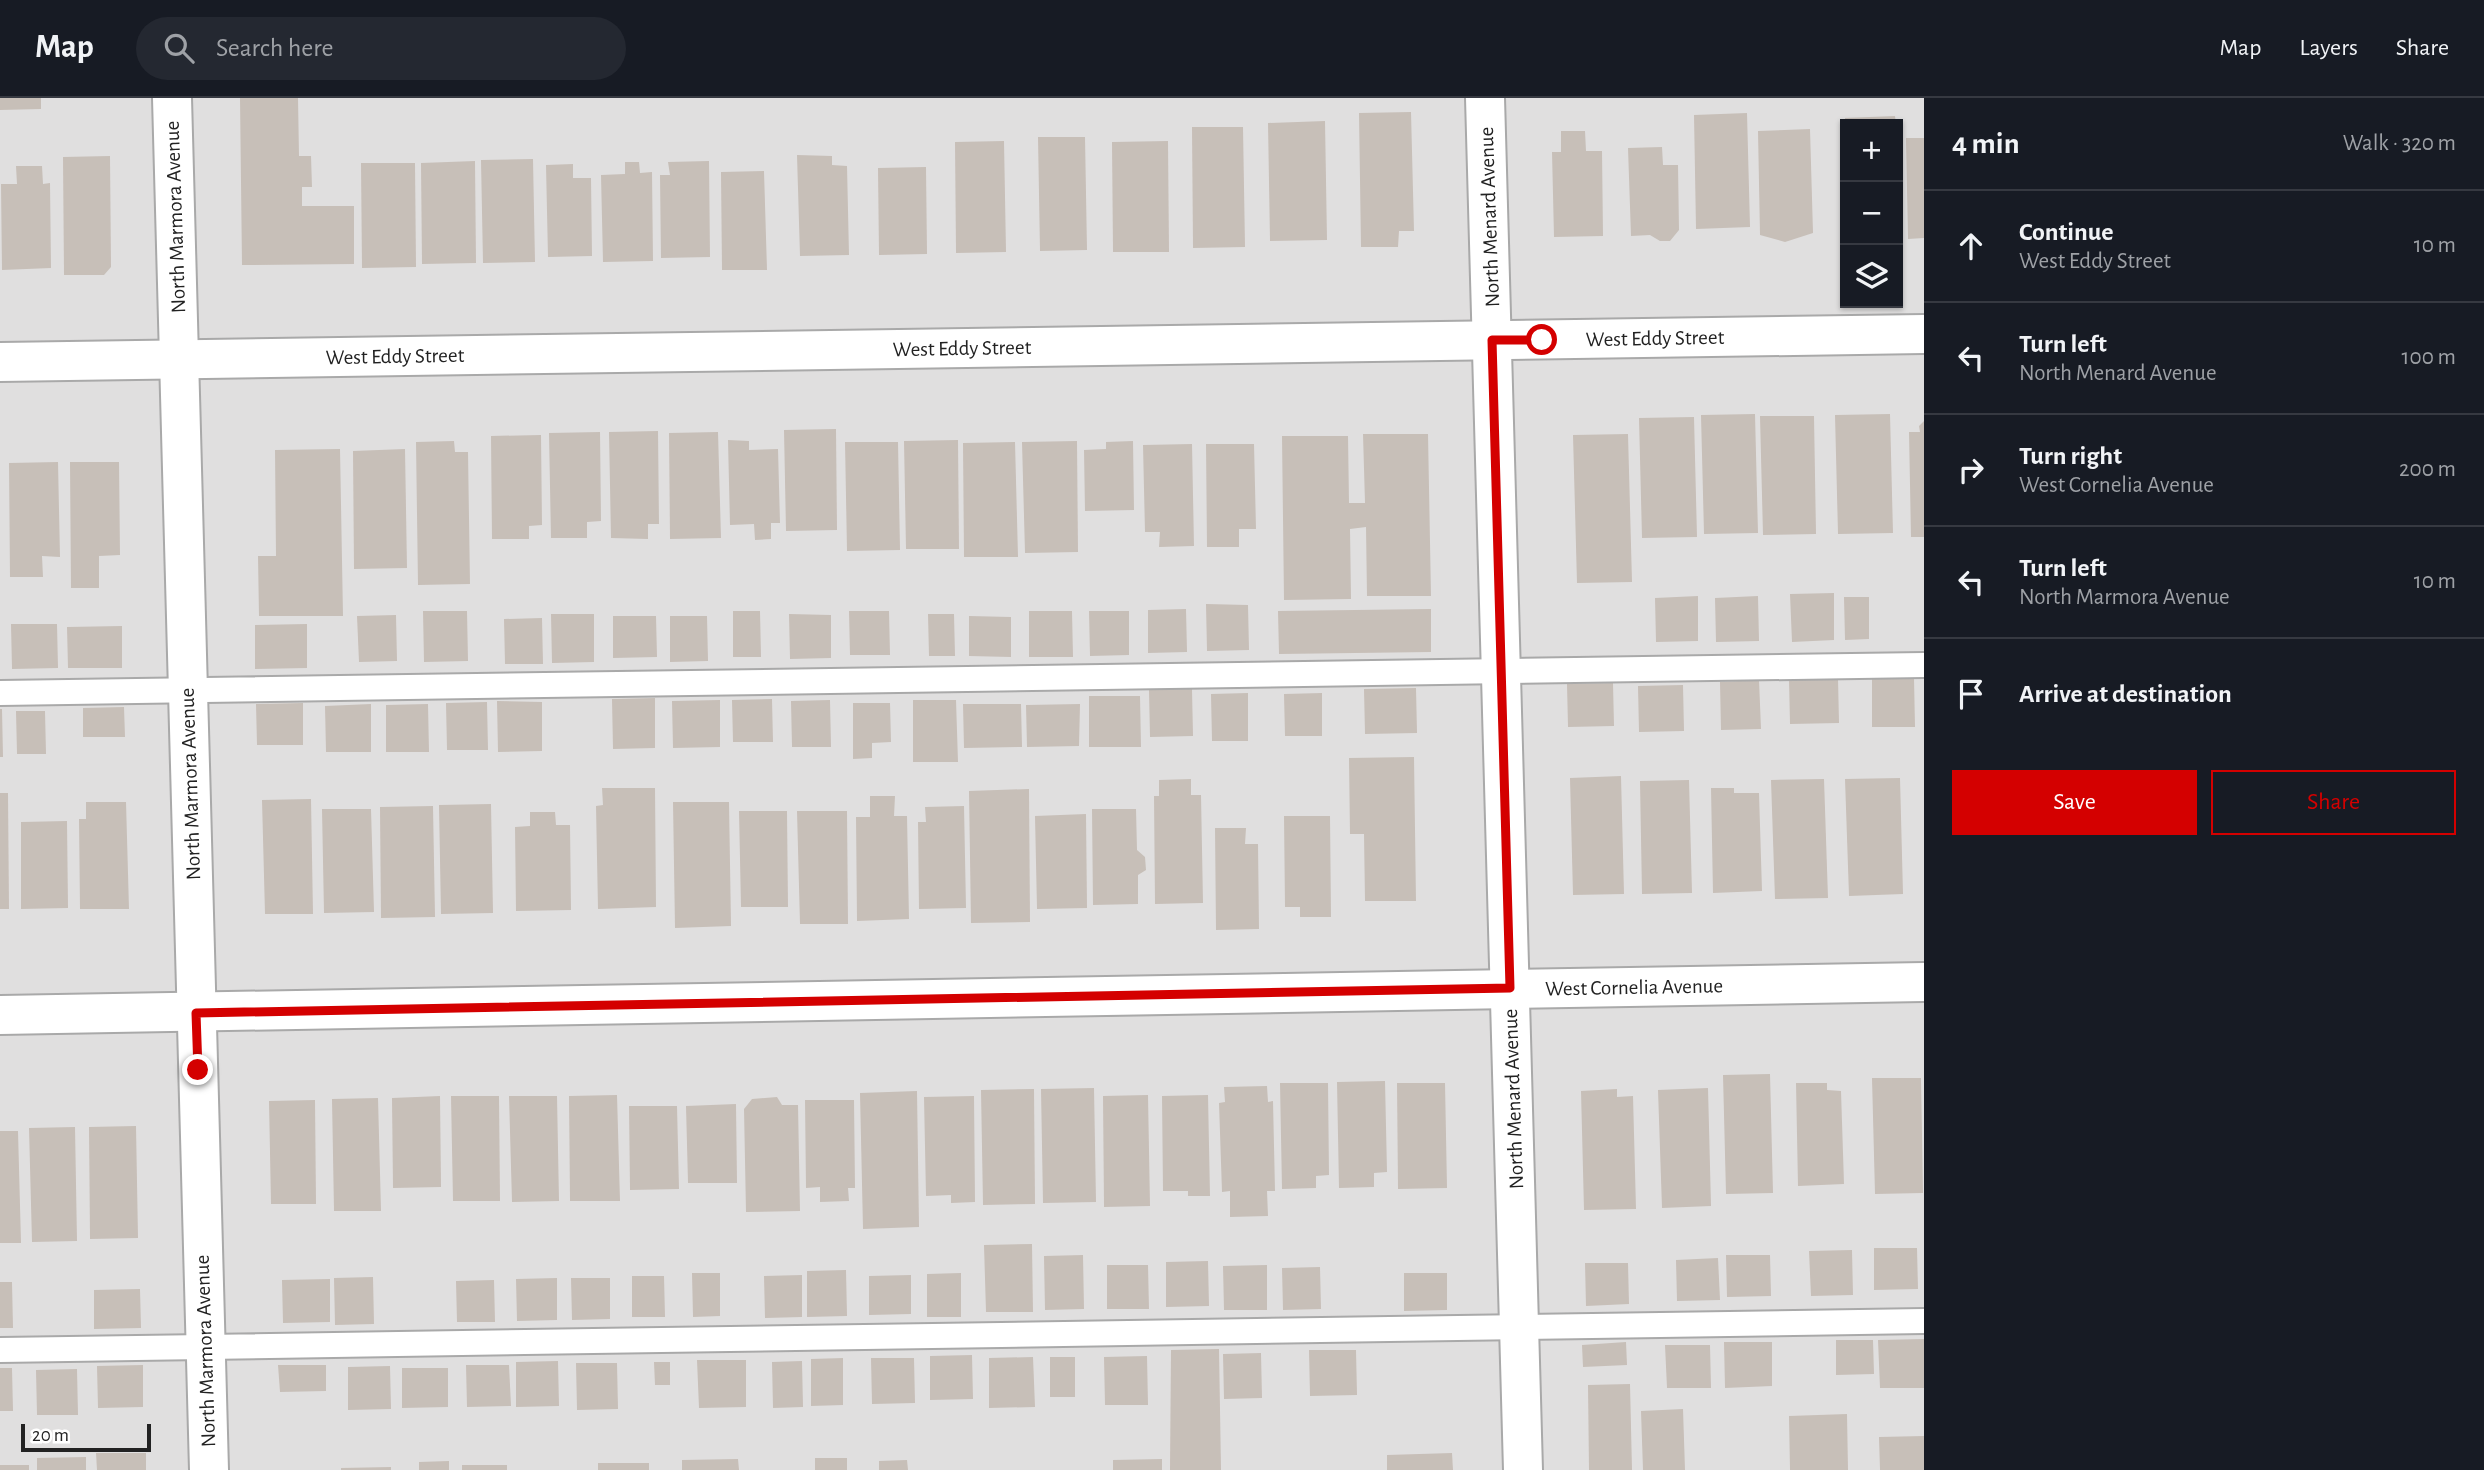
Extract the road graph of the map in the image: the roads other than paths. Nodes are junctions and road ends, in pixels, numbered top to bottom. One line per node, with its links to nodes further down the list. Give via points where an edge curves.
1 (172, 98): 5 (street, North Marmora Avenue)
2 (1485, 98): 4 (street, North Menard Avenue)
3 (1924, 334): 4 (street, West Eddy Street)
4 (1492, 340): 5 (street, West Eddy Street); 8 (street, North Menard Avenue)
5 (179, 359): 6 (street, West Eddy Street); 9 (street, North Marmora Avenue)
6 (0, 362)
7 (1924, 666): 8 (lane)
8 (1501, 672): 9 (lane); 12 (street, North Menard Avenue)
9 (188, 691): 10 (lane); 13 (street, North Marmora Avenue)
10 (0, 694)
11 (1924, 982): 12 (street, West Cornelia Avenue)
12 (1510, 988): 13 (street, West Cornelia Avenue); 16 (street, North Menard Avenue)
13 (196, 1013): 14 (street, West Cornelia Avenue); 17 (street, North Marmora Avenue)
14 (0, 1015)
15 (1924, 1321): 16 (lane)
16 (1519, 1328): 17 (lane); 20 (street, North Menard Avenue)
17 (205, 1348): 18 (lane); 19 (street, North Marmora Avenue)
18 (0, 1350)
19 (209, 1470)
20 (1523, 1470)

